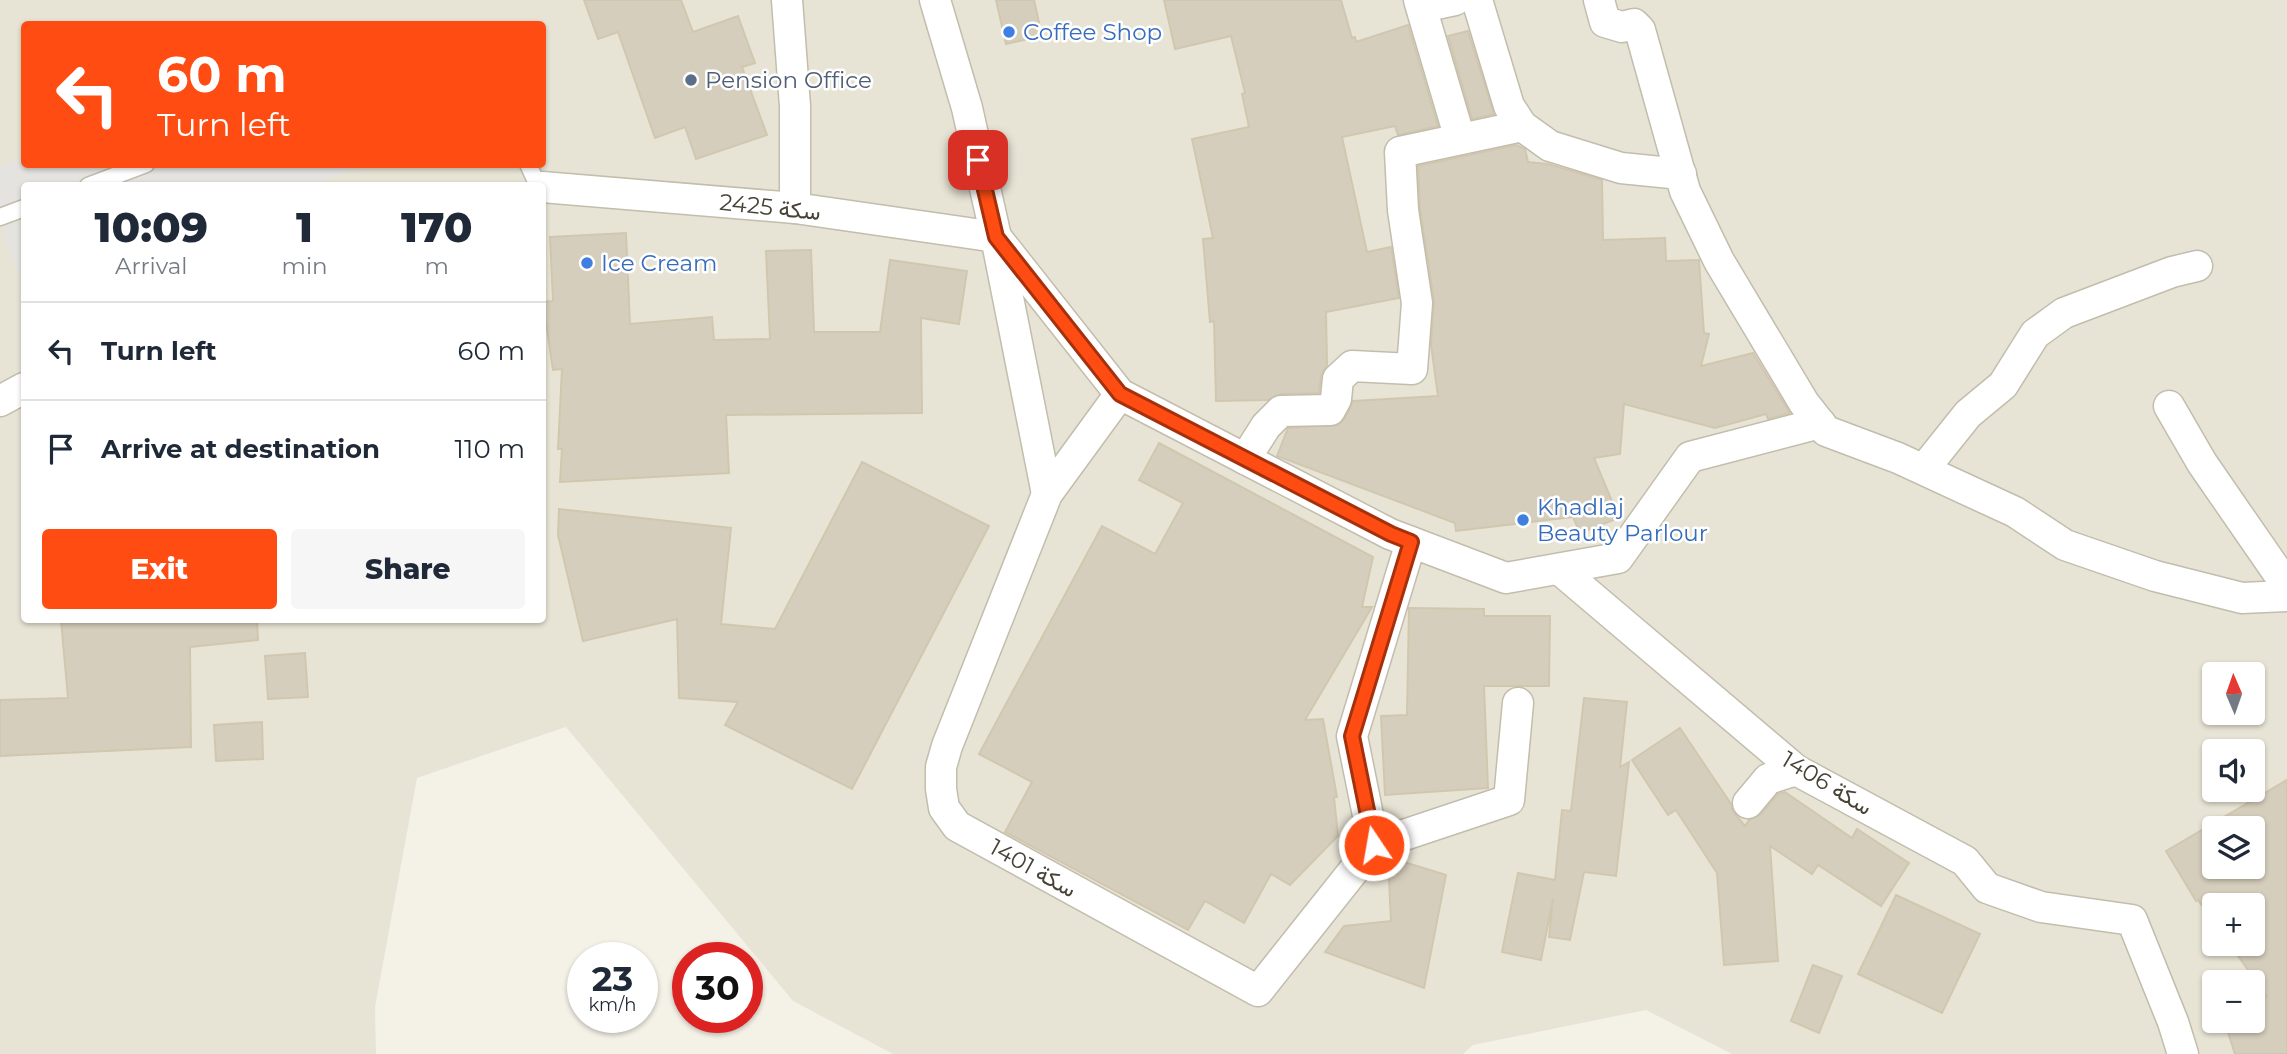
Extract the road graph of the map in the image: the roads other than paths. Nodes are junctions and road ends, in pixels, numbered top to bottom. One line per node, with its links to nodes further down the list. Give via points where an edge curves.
1 (786, 0): 13 (street, via 795,106)
2 (935, 0): 16 (street, via 967,108)
3 (1421, 0): 4 (street, via 1436,4); 8 (street)
4 (1455, 0)
5 (1477, 0): 7 (street, via 1509,106)
6 (1599, 0): 10 (street, via 1605,22 1622,27 1634,24 1640,30)
7 (1522, 126): 8 (street); 10 (street, via 1550,146 1621,168)
8 (1460, 139): 23 (street, via 1400,152 1403,210 1417,303 1412,369 1352,366 1338,379 1330,410 1280,411)
9 (135, 168): 11 (lane)
10 (1681, 174): 22 (street, via 1719,261)
11 (99, 182)
12 (546, 187): 13 (street, سكة 2425)
13 (795, 208): 16 (street, سكة 2425)
14 (21, 209): 15 (lane)
15 (0, 217)
16 (996, 237): 19 (street); 25 (street)
17 (2197, 266): 24 (street, via 2064,313 2035,334 2003,385 1968,414)
18 (21, 390): 20 (street)
19 (1120, 394): 23 (street); 25 (street, 1401 سكة)
20 (0, 401)
21 (2169, 406): 28 (street, via 2202,463)
22 (1820, 423): 24 (street, via 1826,431); 27 (street, via 1690,457 1618,558)
23 (1245, 459): 26 (street)
24 (1924, 469): 29 (street, via 2015,512 2065,545 2155,576 2242,598)
25 (1047, 494): 33 (street, 1401 سكة, via 941,767 944,808 957,826 1258,991)
26 (1411, 542): 27 (street, via 1506,578); 33 (street, via 1352,736)
27 (1559, 569): 31 (street, 1406 سكة)
28 (2287, 586)
29 (2287, 596)
30 (1518, 703): 33 (street, via 1509,800)
31 (1796, 769): 32 (street, via 1768,779); 34 (street, 1406 سكة, via 1965,861 1987,888 2041,907 2132,919)
32 (1748, 803)
33 (1374, 845)
34 (2183, 1054)

